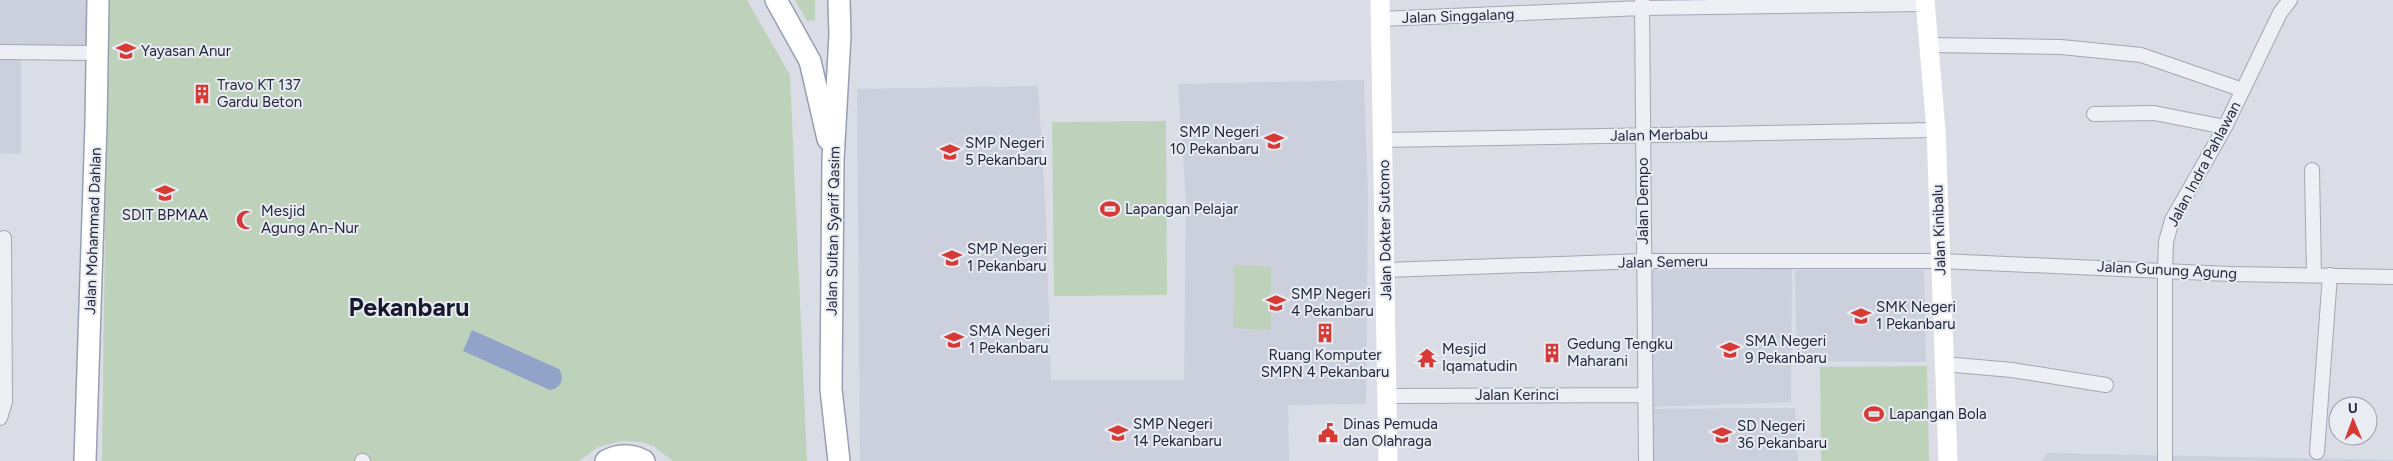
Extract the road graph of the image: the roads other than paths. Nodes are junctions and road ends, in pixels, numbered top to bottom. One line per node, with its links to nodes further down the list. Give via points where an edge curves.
1 (98, 0): 11 (main road, Jalan Mohammad Dahlan)
2 (776, 0): 18 (main road, via 810,61)
3 (839, 0): 18 (main road, Jalan Sultan Syarif Qasim)
4 (1380, 0): 8 (main road, Jalan Dokter Sutomo)
5 (2290, 0): 12 (street, Jalan Indra Pahlawan, via 2280,13)
6 (1925, 2): 7 (street, Jalan Singgalang); 9 (main road, Jalan Kinibalu)
7 (1642, 4): 8 (street, Jalan Singgalang); 16 (street, Jalan Dempo)
8 (1380, 19): 17 (main road, Jalan Dokter Sutomo)
9 (1929, 45): 12 (street, via 2061,48 2141,55); 15 (main road, Jalan Kinibalu)
10 (0, 52): 11 (street, via 89,53)
11 (98, 57): 36 (main road, Jalan Mohammad Dahlan)
12 (2243, 90): 14 (street, Jalan Indra Pahlawan)
13 (2094, 114): 14 (street, via 2154,113)
14 (2225, 127): 23 (street, Jalan Indra Pahlawan, via 2172,220 2166,242)
15 (1936, 130): 16 (street, Jalan Merbabu); 22 (main road, Jalan Kinibalu)
16 (1643, 136): 17 (street, Jalan Merbabu); 21 (street, Jalan Dempo)
17 (1383, 140): 24 (main road, Jalan Dokter Sutomo)
18 (833, 160): 39 (main road, Jalan Sultan Syarif Qasim, via 831,388)
19 (2312, 170): 25 (street)
20 (4, 238): 28 (street)
21 (1644, 261): 22 (street, Jalan Semeru); 24 (street, Jalan Semeru); 32 (street, Jalan Dempo)
22 (1941, 261): 23 (street, Jalan Gunung Agung); 30 (main road, Jalan Kinibalu)
23 (2165, 269): 25 (street, Jalan Gunung Agung, via 2230,274); 43 (street, Jalan Indra Pahlawan)
24 (1386, 270): 33 (main road, Jalan Dokter Sutomo)
25 (2314, 274): 26 (street, Jalan Gunung Agung)
26 (2330, 275): 27 (street, Jalan Gunung Agung); 35 (street)
27 (2393, 277)
28 (2, 284): 29 (street)
29 (2, 350): 34 (street, via 5,402)
30 (1944, 364): 31 (street, via 2012,370); 42 (main road, Jalan Kinibalu)
31 (2106, 385)
32 (1645, 395): 33 (street, Jalan Kerinci); 41 (street, Jalan Dempo)
33 (1388, 396): 40 (main road, Jalan Dokter Sutomo)
34 (0, 418)
35 (2317, 452)
36 (85, 461)
37 (606, 461): 38 (main road, via 628,455)
38 (644, 461)
39 (839, 461)
40 (1388, 461)
41 (1646, 461)
42 (1948, 461)
43 (2165, 461)

